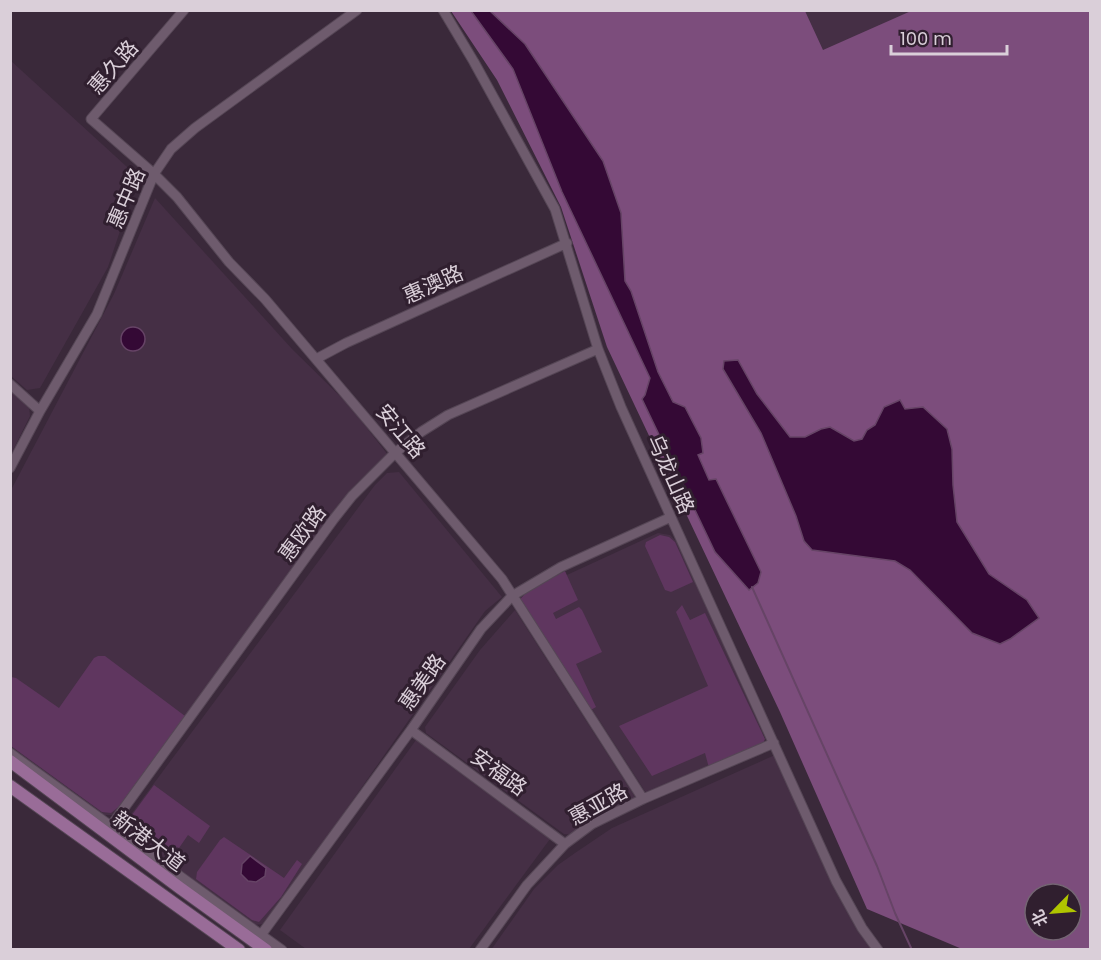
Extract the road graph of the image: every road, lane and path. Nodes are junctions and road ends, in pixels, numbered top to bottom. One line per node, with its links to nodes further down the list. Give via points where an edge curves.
1 (184, 10): 4 (street, 惠久路)
2 (357, 10): 5 (street, 惠中路, via 195,128 171,149)
3 (443, 10): 6 (street, 乌龙山路, via 550,199)
4 (91, 119): 5 (street, 安江路)
5 (154, 174): 8 (street, 安江路); 10 (street, 惠中路, via 97,314)
6 (567, 243): 7 (street, 乌龙山路); 8 (street, 惠澳路)
7 (598, 348): 11 (street, 惠欧路, via 448,415); 13 (street, 乌龙山路)
8 (316, 359): 11 (street, 安江路)
9 (10, 384): 10 (street)
10 (40, 411): 12 (street, 惠中路)
11 (395, 453): 14 (street, 安江路, via 502,579); 21 (street, 惠欧路, via 333,520)
12 (10, 468)
13 (671, 517): 14 (street, 惠美路, via 561,567); 16 (street, 乌龙山路)
14 (512, 596): 15 (street, 惠美路, via 481,629); 20 (street, 安江路)
15 (411, 730): 22 (street, 安福路); 23 (street, 惠美路)
16 (774, 744): 20 (street, 惠亚路); 28 (street, 乌龙山路, via 836,881)
17 (10, 753): 21 (street)
18 (10, 761): 25 (main road, 新港大道)
19 (10, 786): 24 (main road, 新港大道)
20 (643, 799): 22 (street, 惠亚路, via 592,824)
21 (111, 826): 23 (street)
22 (566, 844): 27 (street, 惠亚路, via 527,885)
23 (261, 935): 26 (street)
24 (238, 950)
25 (266, 950)
26 (282, 950)
27 (480, 950)
28 (878, 950)

